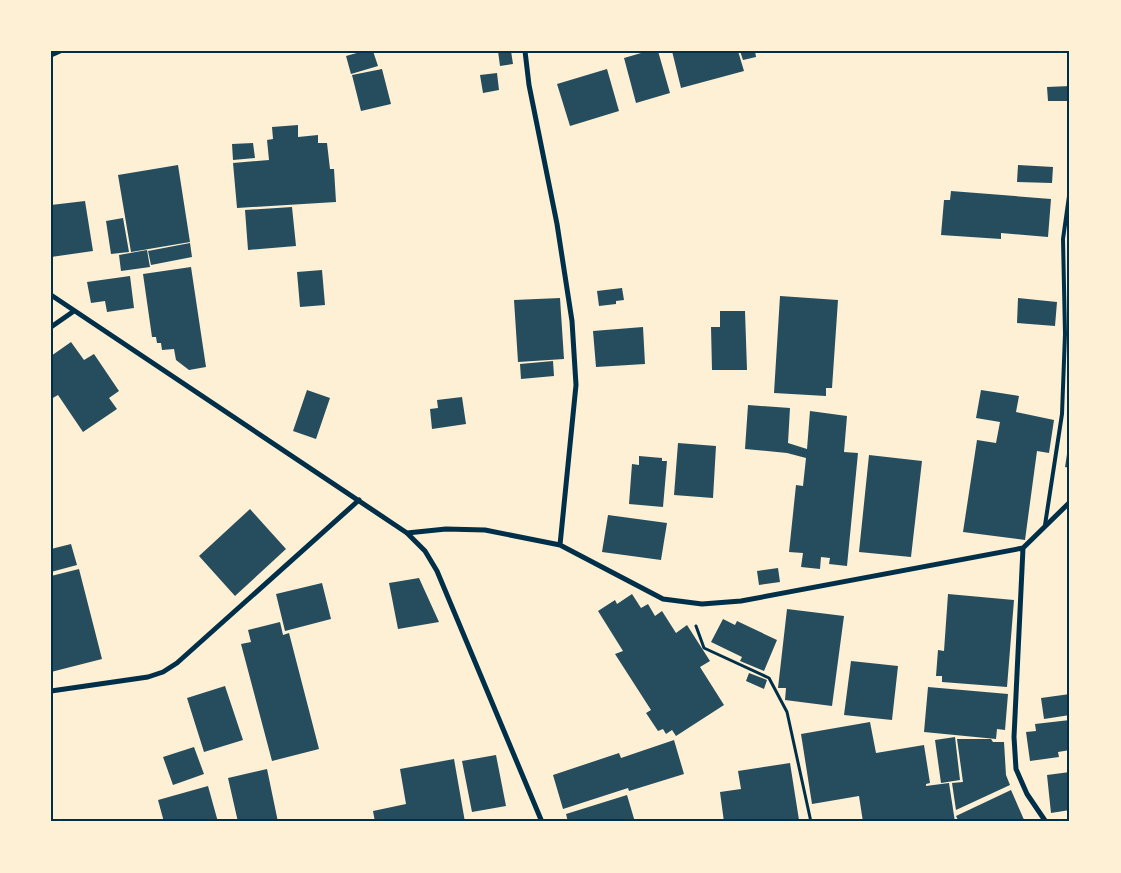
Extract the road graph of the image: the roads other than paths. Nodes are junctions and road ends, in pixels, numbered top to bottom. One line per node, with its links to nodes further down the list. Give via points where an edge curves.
1 (60, 51): 3 (street)
2 (525, 51): 12 (street, via 572,321 576,385)
3 (51, 55)
4 (1070, 189): 10 (lane, via 1063,239 1065,334 1062,414)
5 (51, 295): 6 (street)
6 (74, 311): 7 (street); 8 (street)
7 (51, 327)
8 (359, 500): 11 (street); 14 (street, via 178,663 148,677)
9 (1070, 502): 10 (street)
10 (1045, 525): 13 (street)
11 (407, 533): 12 (street, via 485,530); 15 (street, via 432,560)
12 (560, 545): 13 (street, via 663,599 702,604 741,601)
13 (1023, 548): 16 (street, via 1014,737 1016,769 1027,794)
14 (51, 691)
15 (542, 822)
16 (1046, 822)

